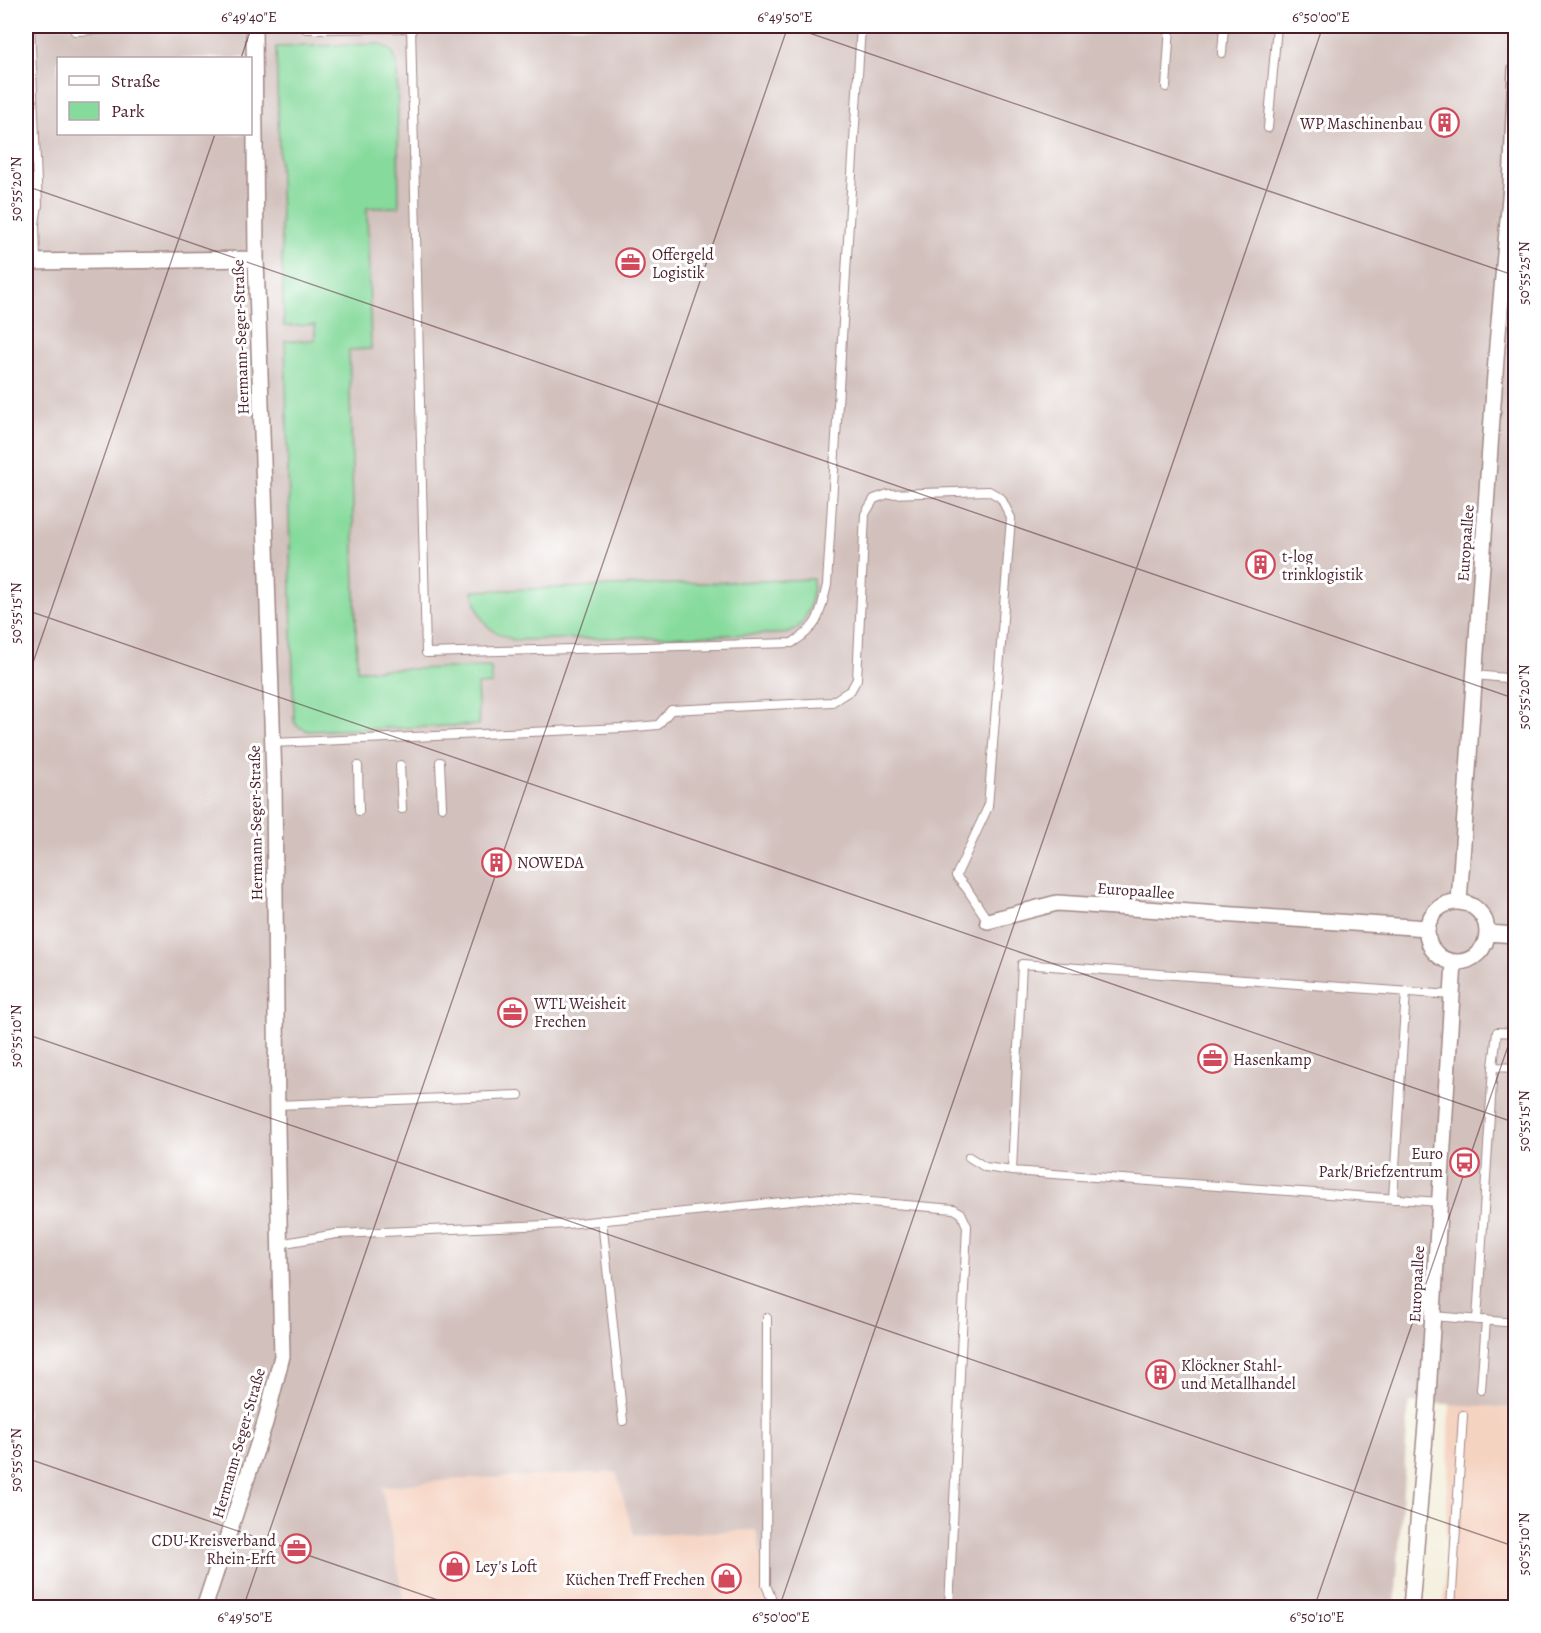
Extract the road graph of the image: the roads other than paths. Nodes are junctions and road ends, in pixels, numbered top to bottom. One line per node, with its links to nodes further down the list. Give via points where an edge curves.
1 (30, 26): 17 (lane, via 38,204)
2 (172, 26): 10 (lane)
3 (254, 26): 16 (street, Hermann-Seger-Straße)
4 (306, 26): 9 (lane)
5 (861, 26): 9 (lane, via 826,585 820,614 811,631 792,643 426,653)
6 (1170, 26): 13 (lane)
7 (1224, 26): 11 (lane)
8 (1276, 26): 14 (lane)
9 (411, 27)
10 (75, 31)
11 (1222, 53)
12 (1515, 69): 15 (street, Europaallee)
13 (1166, 87)
14 (1268, 128)
15 (1513, 186): 18 (street, Europaallee, via 1497,345)
16 (256, 259): 17 (street); 20 (street, Hermann-Seger-Straße)
17 (31, 262)
18 (1474, 675): 19 (lane); 27 (street, Europaallee)
19 (1515, 679)
20 (272, 743): 28 (lane, via 624,728 658,725 671,710 832,702 851,690 856,679 865,514 874,499 888,494 989,491 1001,498 1011,518 988,807 956,876); 39 (street, Hermann-Seger-Straße)
21 (440, 762): 24 (lane)
22 (400, 765): 25 (lane)
23 (358, 766): 26 (lane)
24 (442, 807)
25 (402, 809)
26 (359, 812)
27 (1459, 902): 29 (street, via 1438,908); 30 (street, via 1479,911)
28 (988, 921): 29 (street, Europaallee, via 1057,903)
29 (1427, 928): 32 (street, via 1435,952)
30 (1487, 933): 31 (street); 32 (street, via 1477,954)
31 (1515, 935)
32 (1454, 962): 34 (street, Europaallee)
33 (1406, 991): 34 (lane); 41 (lane, via 1022,964); 42 (lane)
34 (1452, 995): 43 (street, Europaallee)
35 (1515, 1033): 36 (lane, via 1497,1032)
36 (1493, 1066): 37 (lane); 48 (lane)
37 (1515, 1068)
38 (519, 1095): 39 (lane)
39 (277, 1105): 45 (street, Hermann-Seger-Straße)
40 (969, 1157): 41 (lane, via 985,1167)
41 (1012, 1171): 42 (lane)
42 (1393, 1199): 43 (lane)
43 (1439, 1202): 46 (street, Europaallee)
44 (602, 1221): 45 (lane, via 336,1234); 52 (lane); 55 (lane, via 821,1198 948,1207 961,1213 967,1226)
45 (279, 1244): 53 (street, Hermann-Seger-Straße, via 282,1356 265,1423)
46 (1432, 1316): 48 (lane); 56 (street, Europaallee)
47 (767, 1318): 54 (lane, via 766,1585)
48 (1481, 1320): 49 (lane); 50 (lane)
49 (1515, 1323)
50 (1481, 1390)
51 (1463, 1415): 57 (lane)
52 (623, 1421)
53 (204, 1608)
54 (775, 1608)
55 (949, 1608)
56 (1412, 1608)
57 (1451, 1608)

